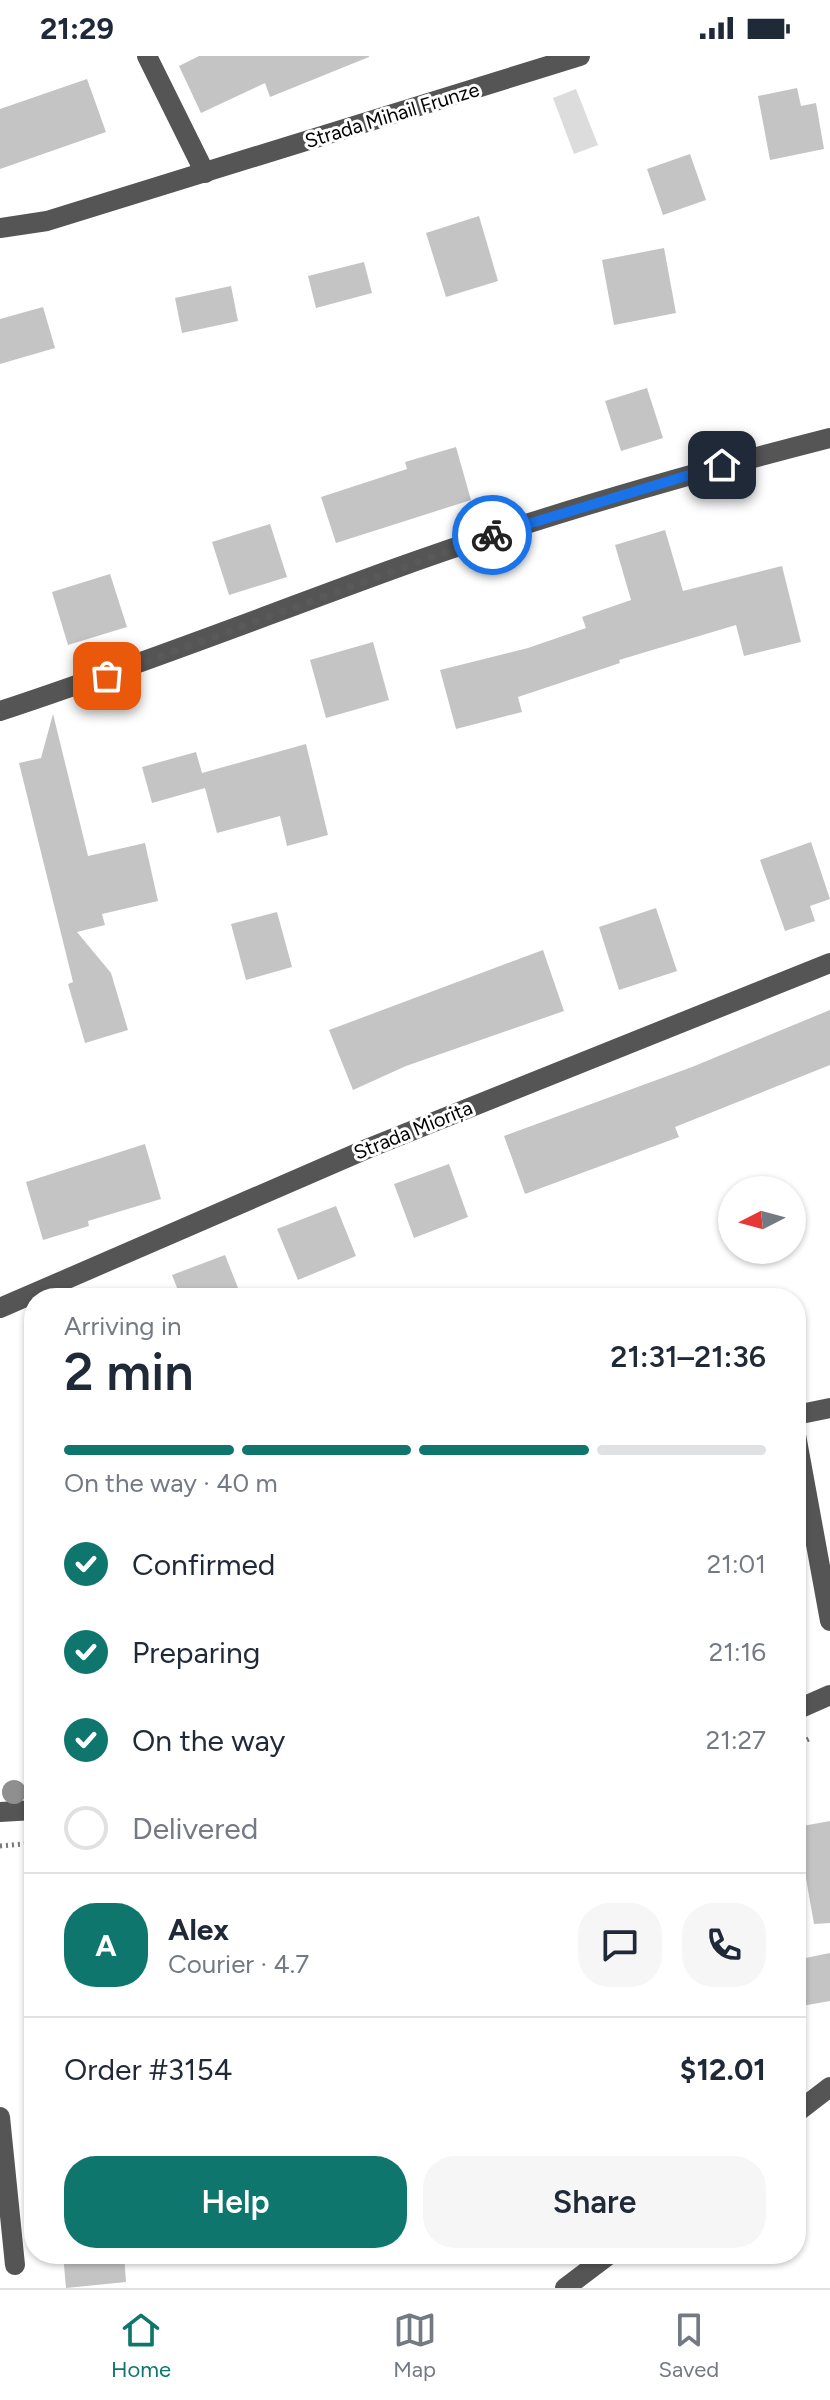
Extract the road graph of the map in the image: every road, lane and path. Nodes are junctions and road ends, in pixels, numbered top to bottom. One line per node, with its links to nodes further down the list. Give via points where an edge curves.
1 (147, 56): 3 (street)
2 (580, 56): 3 (street, Strada Mihail Frunze)
3 (205, 173): 4 (street, Strada Mihail Frunze, via 47,221)
4 (0, 228)
5 (830, 438): 6 (street, via 534,521)
6 (0, 711)
7 (830, 963): 8 (street, Strada Miorița, via 369,1148)
8 (46, 1288)
9 (24, 1298): 10 (street, Strada Miorița)
10 (0, 1308)
11 (830, 1408): 12 (street)
12 (806, 1413)
13 (806, 1490): 14 (street)
14 (830, 1621)
15 (830, 1695): 16 (street)
16 (806, 1706)
17 (24, 1811): 18 (street)
18 (0, 1812)
19 (24, 1844): 20 (path)
20 (0, 1846)
21 (830, 2087): 22 (street)
22 (806, 2105)
23 (0, 2117): 25 (street)
24 (597, 2264): 26 (street)
25 (15, 2265)
26 (565, 2288)

